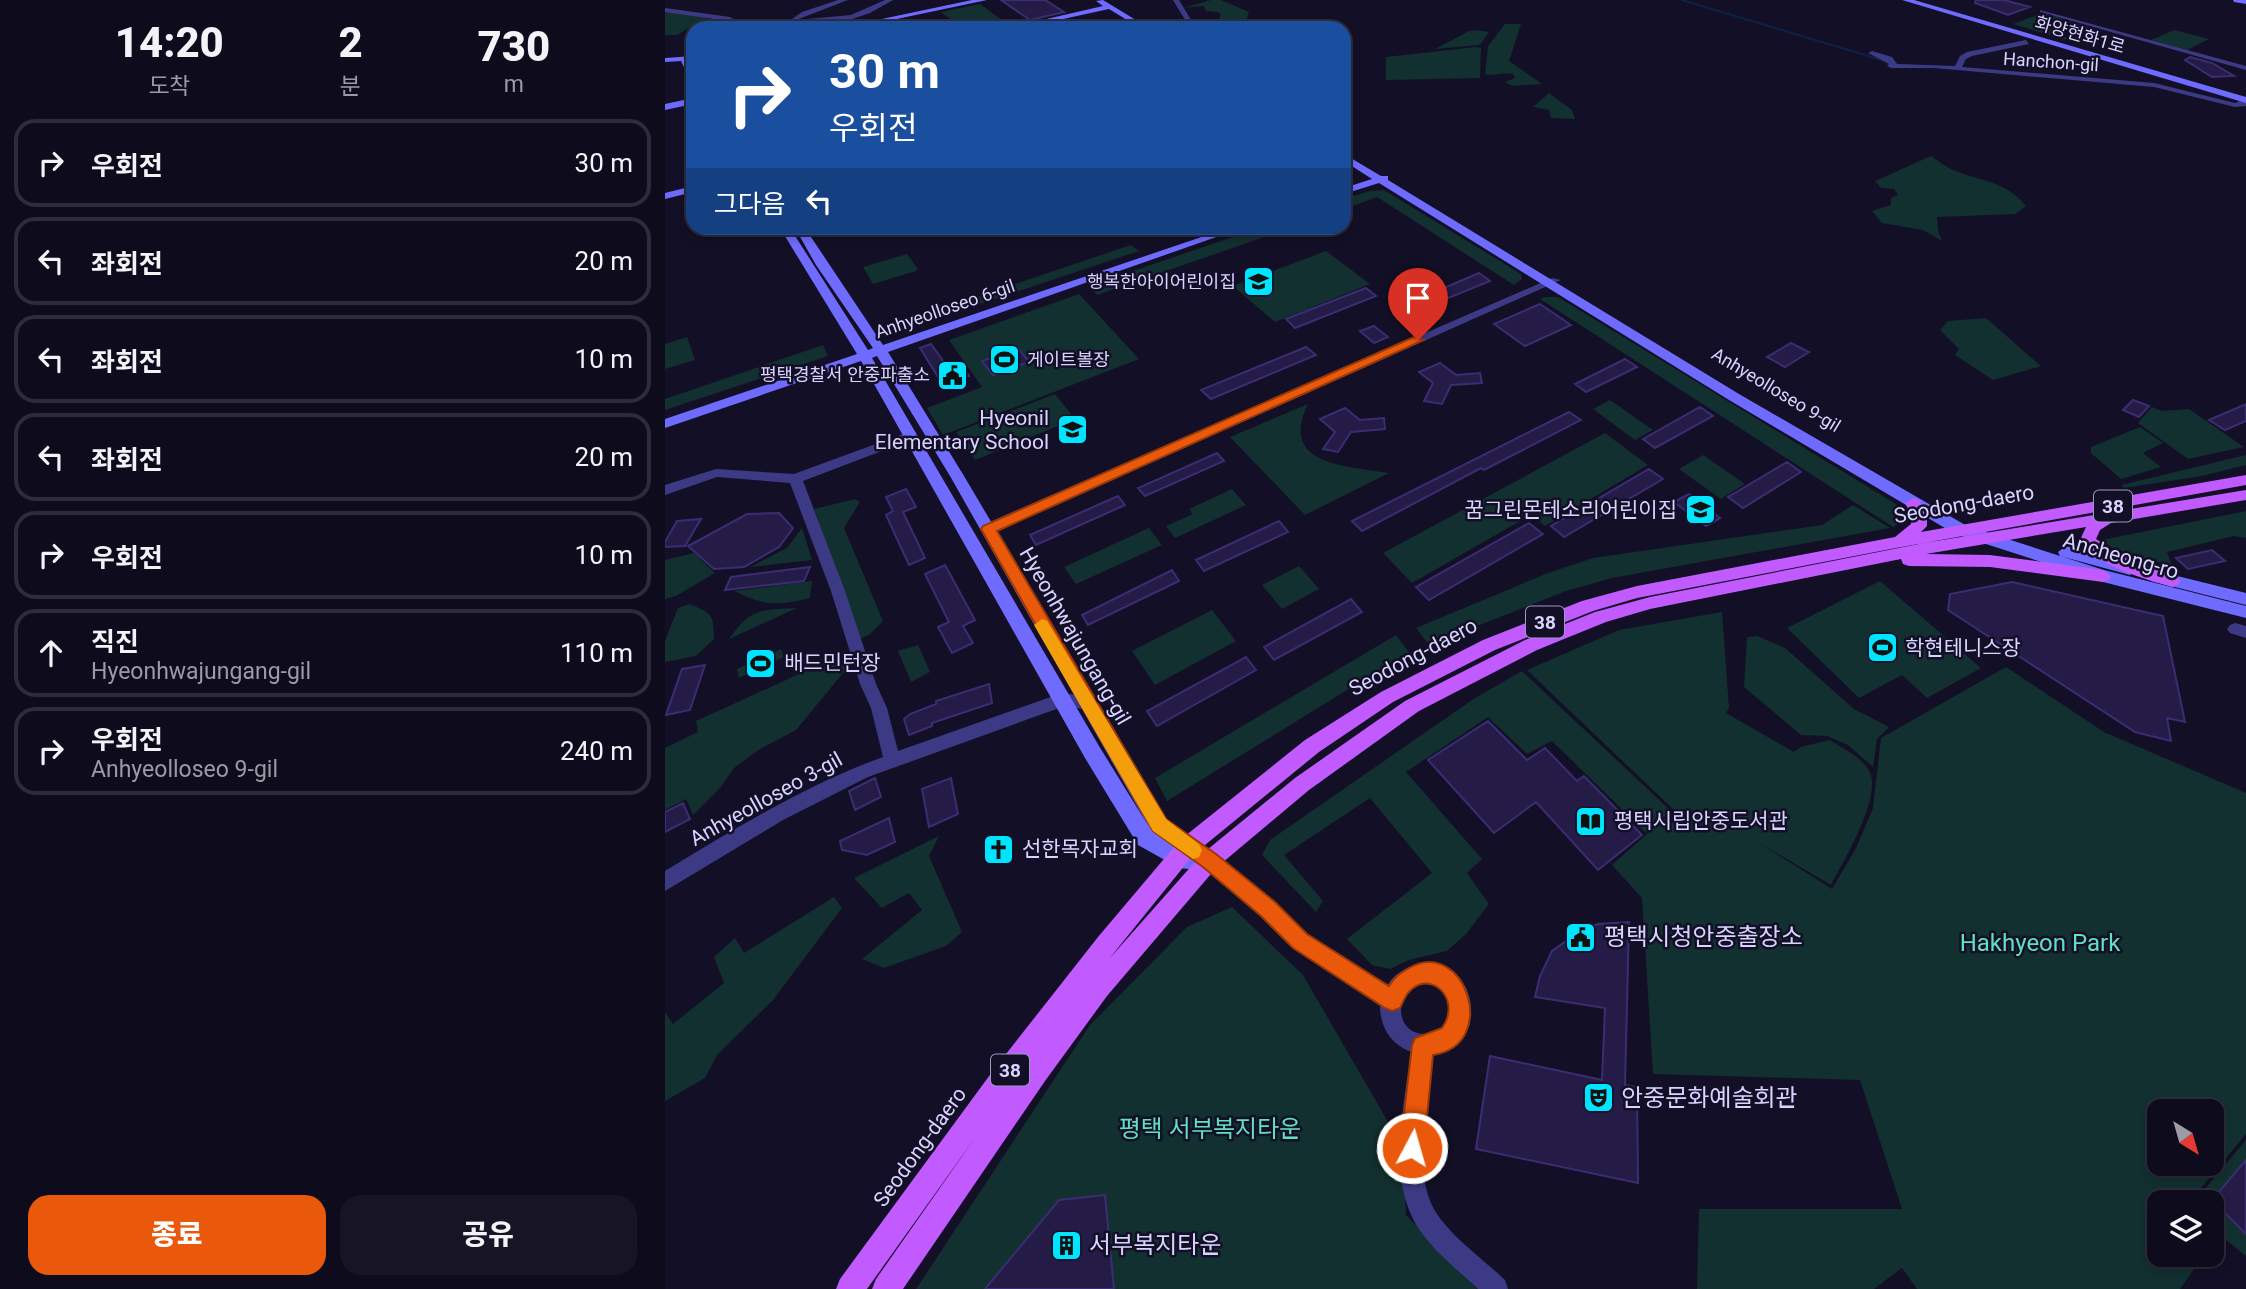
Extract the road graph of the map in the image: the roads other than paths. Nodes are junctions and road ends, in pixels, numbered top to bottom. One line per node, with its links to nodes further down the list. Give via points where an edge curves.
1 (674, 0): 11 (street)
2 (845, 0): 17 (street)
3 (890, 0): 18 (street, via 852,17)
4 (975, 0): 15 (street)
5 (983, 0): 15 (street)
6 (1089, 0): 12 (street)
7 (1099, 0): 12 (street)
8 (1176, 0): 26 (street)
9 (1906, 0): 33 (street, 화양현화1로)
10 (1913, 0): 33 (street, 화양현화1로)
11 (665, 5)
12 (1108, 9): 22 (street); 23 (street); 24 (street); 25 (street)
13 (665, 10): 16 (street)
14 (2042, 11): 32 (street)
15 (913, 13): 19 (street); 20 (street); 21 (street)
16 (735, 21)
17 (792, 21)
18 (815, 21)
19 (872, 21)
20 (876, 21)
21 (924, 21)
22 (1047, 21)
23 (1056, 21)
24 (1124, 21)
25 (1131, 21)
26 (1189, 21)
27 (2026, 42): 31 (street, via 1970,54)
28 (1872, 53): 31 (street, Hanchon-gil, via 1893,65)
29 (665, 59): 30 (street)
30 (686, 63)
31 (1958, 68): 33 (street, Hanchon-gil, via 2154,85 2235,105 2243,105)
32 (2246, 68)
33 (2246, 99)
34 (686, 100): 35 (street)
35 (665, 105)
36 (1351, 154): 38 (street)
37 (1351, 161): 38 (street)
38 (1380, 176): 39 (street); 40 (street); 47 (street)
39 (1351, 182)
40 (1351, 188)
41 (686, 193): 42 (street)
42 (665, 198)
43 (790, 235): 48 (street)
44 (804, 235): 48 (street, Hyeonhwajungang-gil)
45 (1198, 235): 48 (street, Anhyeolloseo 6-gil)
46 (1216, 235): 48 (street, Anhyeolloseo 6-gil)
47 (1552, 281): 56 (street); 58 (street); 59 (street, Anhyeolloseo 9-gil)
48 (871, 351): 49 (street, Anhyeolloseo 6-gil); 50 (street, Anhyeolloseo 6-gil); 51 (street); 58 (street, Hyeonhwajungang-gil)
49 (665, 416)
50 (665, 424)
51 (911, 435): 52 (street); 61 (street)
52 (795, 479): 54 (street, via 716,472); 70 (street, via 879,708)
53 (2246, 480): 59 (main road, Seodong-daero / 38)
54 (665, 490)
55 (2246, 495): 57 (main road, Seodong-daero / 38)
56 (1913, 503): 59 (street); 62 (main road, via 1919,526)
57 (2106, 519): 60 (main road, Seodong-daero / 38); 65 (main road, via 2090,531 2091,544)
58 (988, 529): 61 (street); 69 (street, Hyeonhwajungang-gil)
59 (1975, 532): 60 (main road, Seodong-daero / 38); 62 (main road, Seodong-daero / 38); 63 (main road, Seodong-daero / 38); 64 (street, Ancheong-ro)
60 (2004, 535): 65 (street, Ancheong-ro)
61 (970, 538): 68 (street)
62 (1896, 542): 71 (main road, Seodong-daero / 38, via 1637,592 1489,645 1387,697 1312,746)
63 (1867, 561): 64 (main road, via 1990,561); 72 (main road, Seodong-daero / 38, via 1650,603 1520,650 1412,706 1348,749)
64 (2103, 576): 67 (street, Ancheong-ro)
65 (2172, 580): 66 (street, Ancheong-ro)
66 (2246, 599)
67 (2246, 612)
68 (1062, 700): 69 (street, Anhyeolloseo 3-gil); 70 (street, Anhyeolloseo 3-gil); 71 (street, via 1145,838)
69 (1086, 702): 71 (street, Hyeonhwajungang-gil, via 1160,825)
70 (892, 760): 73 (street, Anhyeolloseo 3-gil, via 778,814)
71 (1183, 852): 72 (street); 76 (main road, Seodong-daero / 38, via 1004,1077)
72 (1209, 861): 74 (street, via 1300,941); 77 (main road, Seodong-daero / 38, via 1099,988)
73 (665, 882)
74 (1392, 1001): 75 (street, via 1396,1029 1404,1039); 75 (street, via 1401,984 1420,973 1441,976 1457,991 1461,1013 1457,1025 1439,1043)
75 (1423, 1045): 78 (street, via 1412,1148 1416,1199 1428,1221)
76 (850, 1289)
77 (886, 1289)
78 (1496, 1289)

